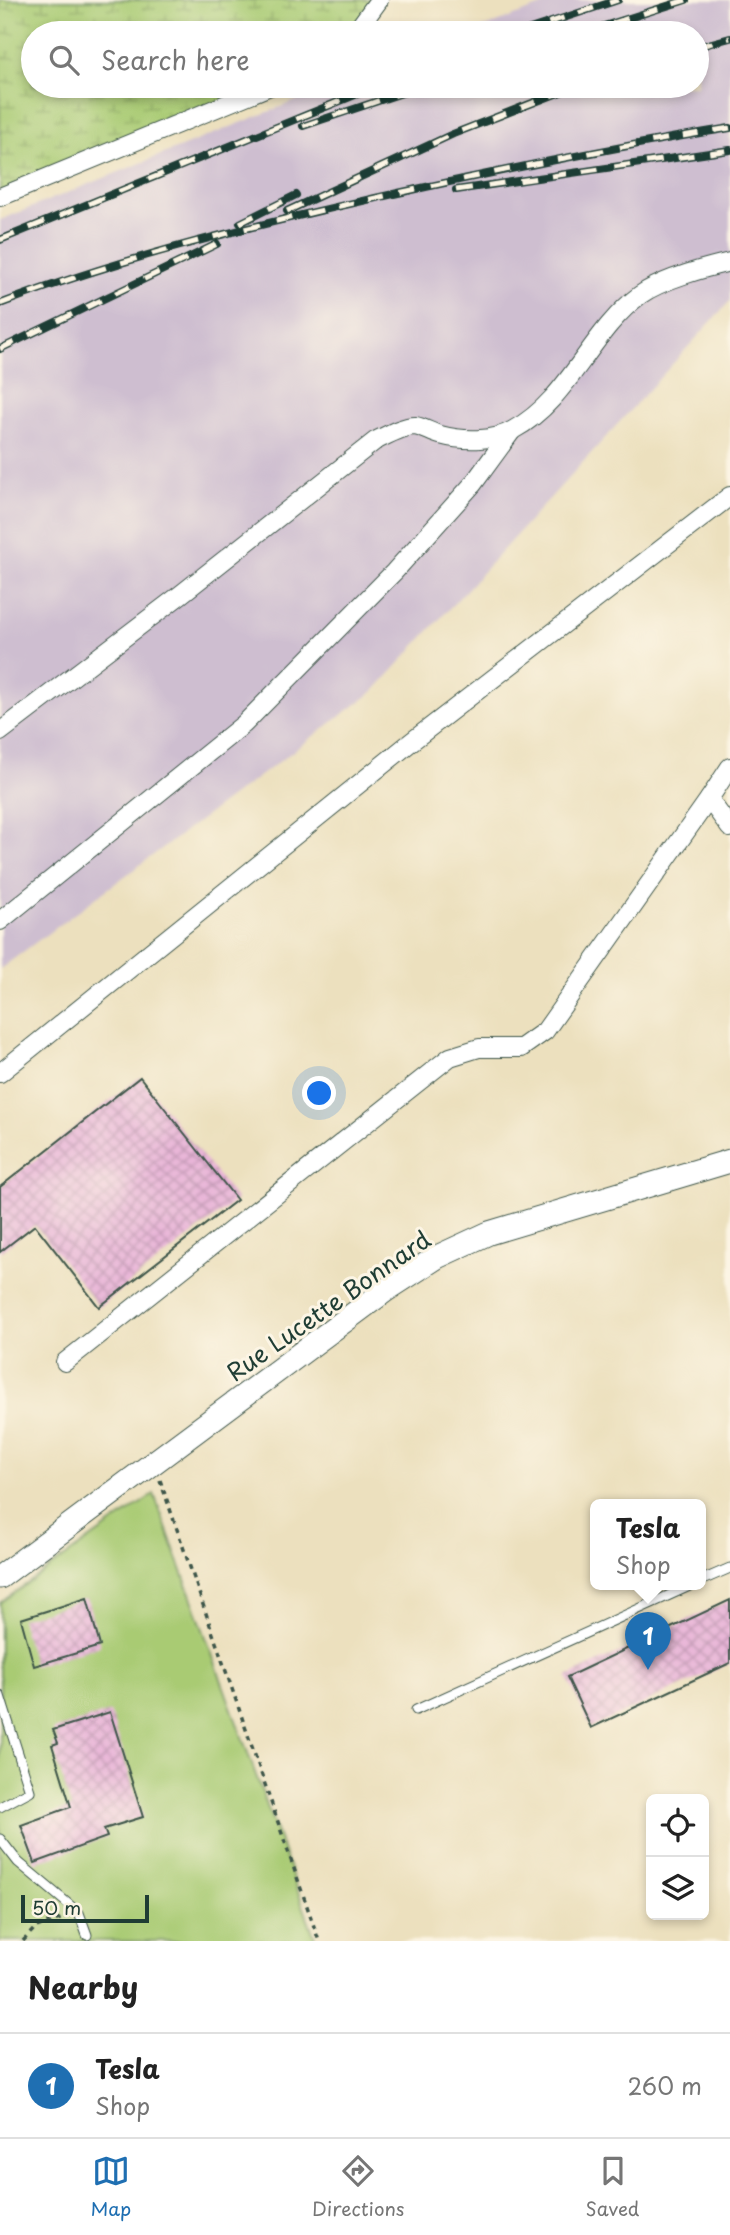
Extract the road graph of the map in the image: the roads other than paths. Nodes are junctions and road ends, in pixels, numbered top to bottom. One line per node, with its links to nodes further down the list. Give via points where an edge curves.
1 (379, 0): 2 (street)
2 (364, 21)
3 (241, 98): 4 (street)
4 (0, 197)
5 (730, 262): 6 (street, via 642,294 620,314 554,396)
6 (511, 432): 8 (street, via 457,439 415,426 375,441); 12 (street, via 473,484 394,572 244,724)
7 (730, 496): 13 (street, via 411,742)
8 (0, 732)
9 (730, 767): 10 (street)
10 (709, 799): 11 (street); 15 (street, via 545,1031 521,1048 479,1048 450,1057)
11 (730, 828)
12 (0, 921)
13 (0, 1073)
14 (730, 1161): 17 (street, Rue Lucette Bonnard, via 489,1233 437,1257 386,1290)
15 (65, 1362)
16 (730, 1568): 18 (lane)
17 (0, 1577)
18 (706, 1579)
19 (681, 1590): 21 (lane)
20 (0, 1696): 22 (lane, via 30,1791)
21 (416, 1710)
22 (0, 1807)
23 (0, 1839): 24 (lane, via 18,1862 79,1913)
24 (87, 1935)

